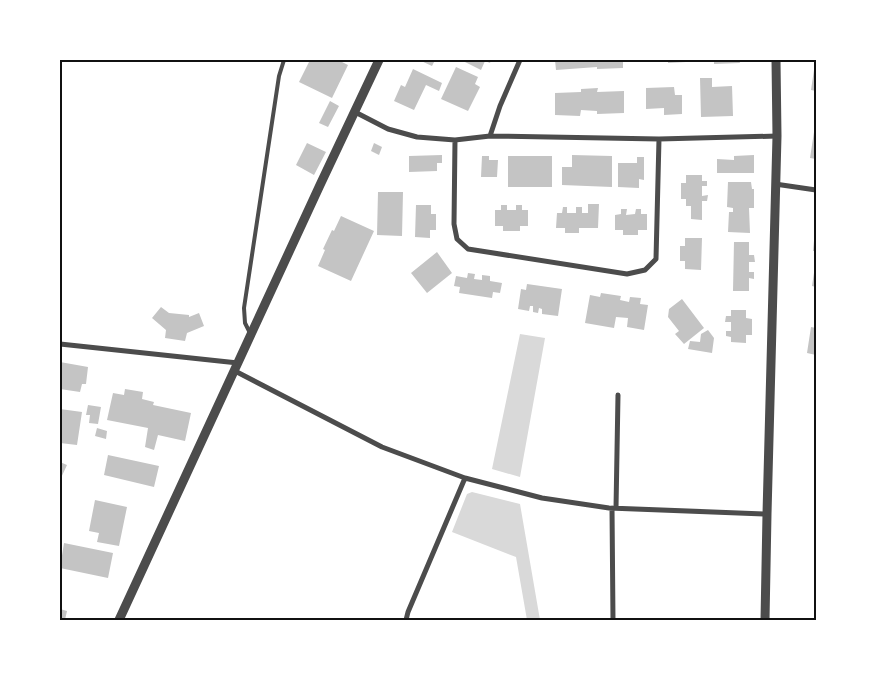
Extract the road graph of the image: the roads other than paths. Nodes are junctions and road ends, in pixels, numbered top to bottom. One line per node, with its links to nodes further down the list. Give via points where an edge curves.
1 (284, 60): 12 (lane, via 244,308)
2 (379, 60): 5 (street)
3 (520, 60): 6 (street)
4 (776, 60): 7 (street)
5 (355, 112): 9 (street, via 388,129 417,137); 12 (street)
6 (490, 136): 8 (street); 9 (street)
7 (777, 136): 8 (street); 10 (street)
8 (659, 139): 9 (street, via 656,259 646,270 627,274 468,249 457,239 454,224)
9 (456, 140)
10 (775, 184): 11 (street); 18 (street)
11 (816, 190)
12 (251, 336): 14 (street)
13 (60, 344): 14 (street)
14 (237, 367): 16 (street, via 382,447); 19 (street)
15 (618, 394): 17 (street)
16 (465, 478): 17 (street, via 542,498); 20 (street)
17 (614, 508): 18 (street); 21 (street)
18 (767, 514): 22 (street)
19 (119, 620)
20 (406, 620)
21 (613, 620)
22 (765, 620)

